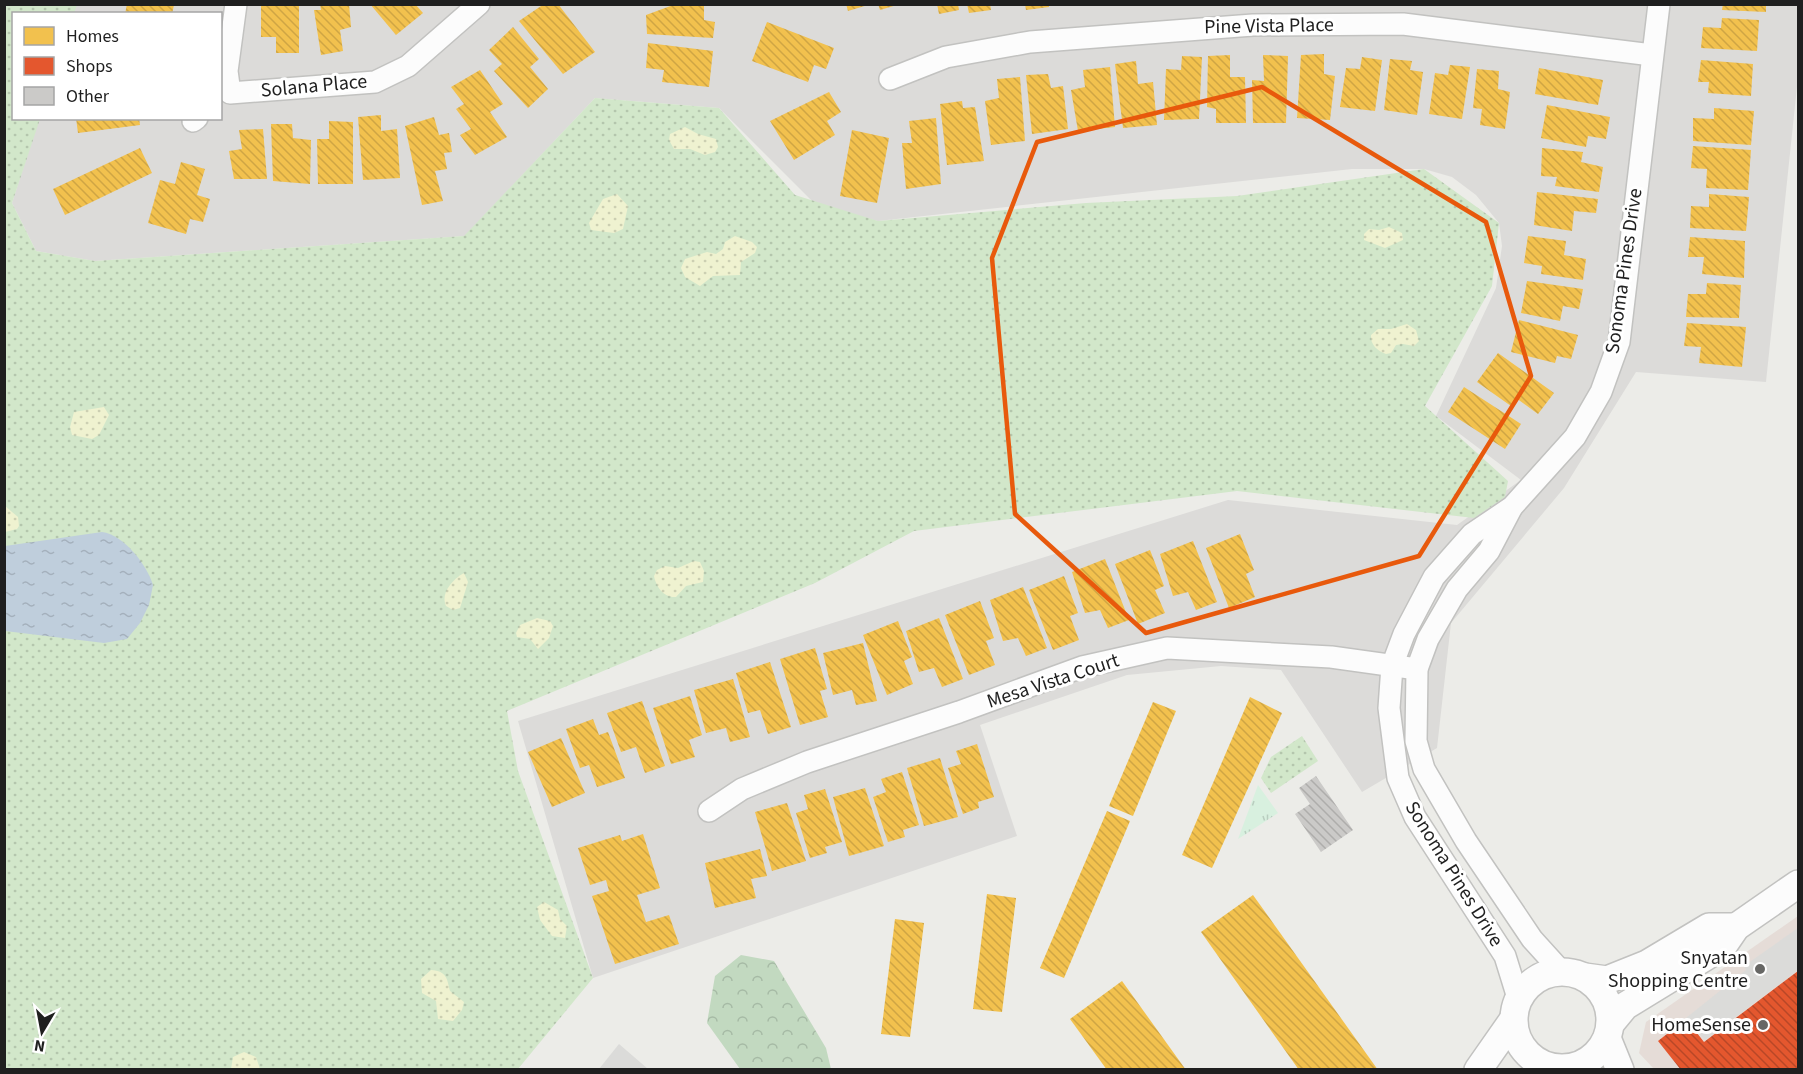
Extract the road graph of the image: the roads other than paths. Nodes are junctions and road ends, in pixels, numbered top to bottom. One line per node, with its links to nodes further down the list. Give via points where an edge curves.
1 (236, 4): 6 (street, Solana Place)
2 (479, 4): 6 (street, Solana Place, via 408,66 375,82)
3 (1659, 4): 4 (street, Sonoma Pines Drive)
4 (1652, 55): 5 (street, Pine Vista Place, via 1403,24 1253,25 1030,42 946,57); 7 (street, Sonoma Pines Drive, via 1618,342 1601,392 1575,437)
5 (890, 79)
6 (225, 97)
7 (1512, 507): 8 (street, Sonoma Pines Drive, via 1472,534 1434,576); 9 (street, Sonoma Pines Drive, via 1489,551 1441,612)
8 (1392, 666): 9 (street, Mesa Vista Court); 10 (street, Mesa Vista Court, via 1331,657 1167,648 1082,667 807,762 742,789); 14 (street, Sonoma Pines Drive, via 1389,708 1398,778 1415,816 1505,956)
9 (1417, 669): 13 (street, Sonoma Pines Drive, via 1416,741 1424,769 1466,841 1532,939)
10 (709, 811)
11 (1798, 884): 12 (street)
12 (1736, 927): 13 (street, via 1709,927 1647,963 1606,980); 15 (street, via 1723,946 1625,1006)
13 (1573, 974): 14 (street, via 1536,978); 15 (street, via 1605,996)
14 (1515, 1009): 16 (street, via 1515,1035 1522,1048); 17 (street)
15 (1609, 1030): 16 (street, via 1599,1051 1588,1061 1573,1067); 18 (street)
16 (1550, 1068)
17 (1478, 1070)
18 (1620, 1070)

